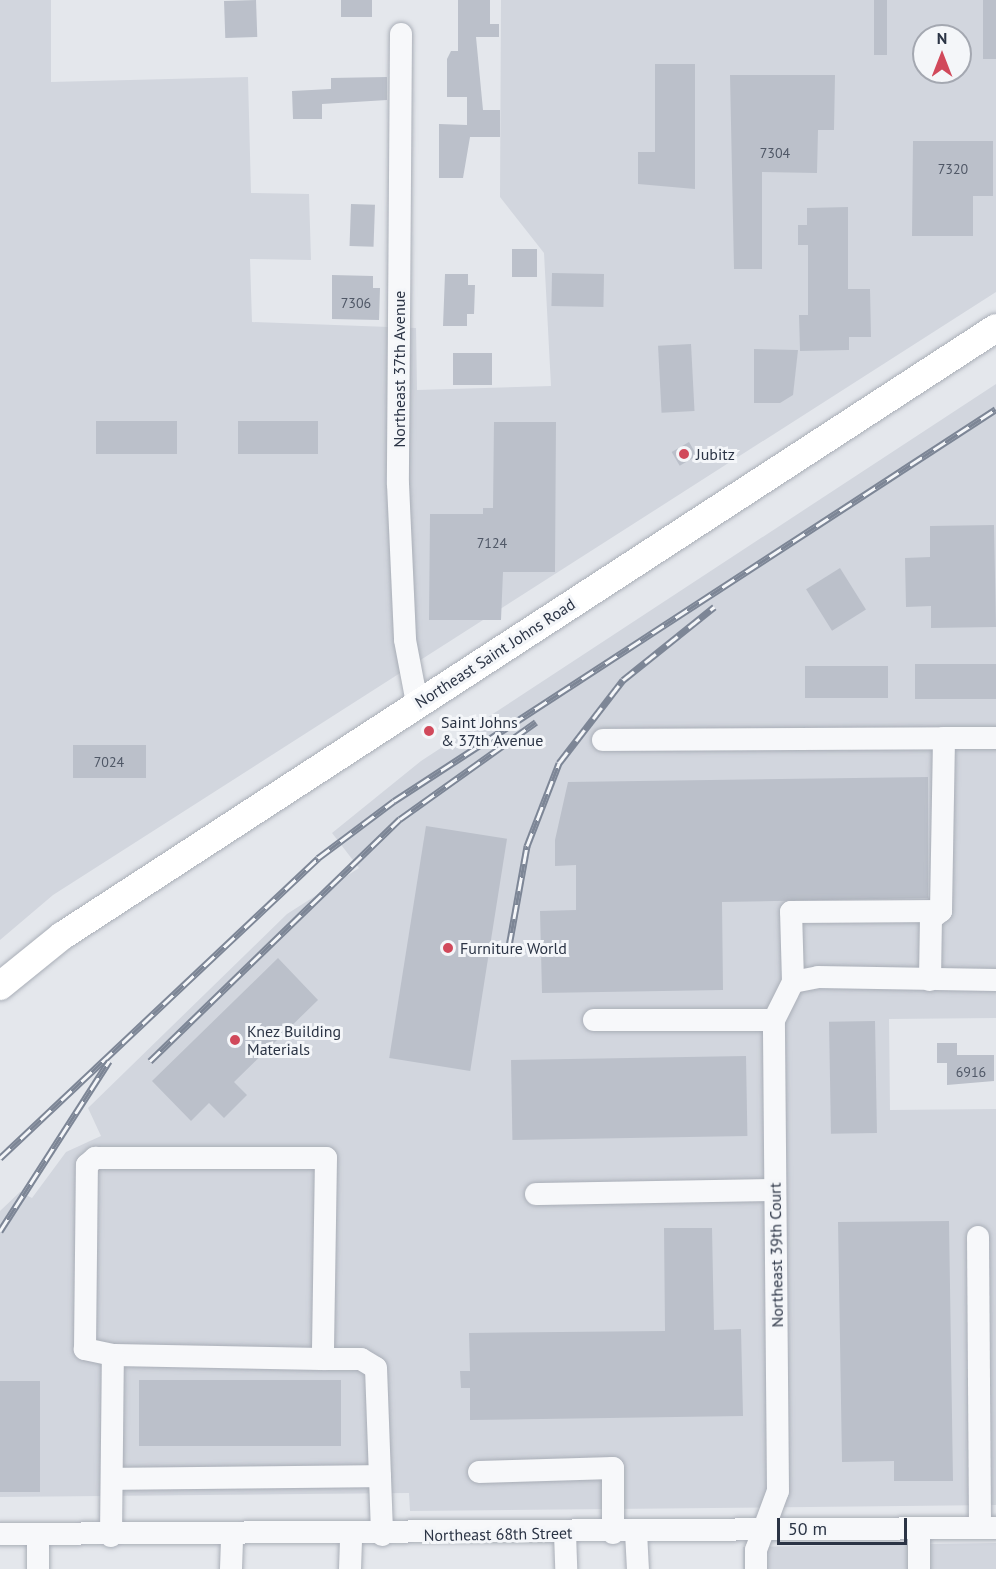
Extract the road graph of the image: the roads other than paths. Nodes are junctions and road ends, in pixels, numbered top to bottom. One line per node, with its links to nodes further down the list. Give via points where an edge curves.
1 (401, 34): 3 (street, Northeast 37th Avenue, via 398,484 405,640)
2 (996, 328): 3 (main road, Northeast Saint Johns Road)
3 (417, 703): 11 (main road, Northeast Saint Johns Road, via 62,936)
4 (944, 738): 5 (street); 6 (street); 7 (street)
5 (996, 738)
6 (603, 740)
7 (941, 911): 8 (street, via 931,919); 10 (street, via 791,912)
8 (930, 980): 9 (street); 10 (street, via 818,977)
9 (996, 980)
10 (793, 982): 13 (street, Northeast 39th Court)
11 (0, 986)
12 (594, 1020): 13 (street)
13 (774, 1020): 14 (street, Northeast 39th Court)
14 (775, 1190): 15 (street); 24 (street, Northeast 39th Court, via 778,1491)
15 (536, 1194)
16 (978, 1237): 22 (street)
17 (113, 1355): 18 (street); 18 (street, via 85,1349 87,1165 95,1158 326,1158); 21 (street)
18 (323, 1359): 20 (street, via 361,1359 376,1368)
19 (479, 1472): 27 (street, via 613,1468)
20 (380, 1476): 21 (street); 31 (street)
21 (112, 1479): 32 (street)
22 (988, 1528): 23 (street, Northeast 68th Street)
23 (918, 1529): 24 (street, Northeast 68th Street); 40 (street)
24 (763, 1531): 25 (street, Northeast 68th Street); 39 (street, Northeast 39th Court)
25 (636, 1532): 27 (street, Northeast 68th Street); 38 (street)
26 (565, 1533): 27 (street, Northeast 68th Street); 31 (street, Northeast 68th Street); 37 (street)
27 (613, 1533)
28 (0, 1534): 29 (street, Northeast 68th Street)
29 (38, 1534): 32 (street, Northeast 68th Street); 34 (street)
30 (351, 1535): 31 (street, Northeast 68th Street); 33 (street, Northeast 68th Street); 36 (street)
31 (382, 1535)
32 (111, 1536): 33 (street, Northeast 68th Street)
33 (232, 1536): 35 (street)
34 (38, 1569)
35 (231, 1569)
36 (350, 1569)
37 (566, 1569)
38 (638, 1569)
39 (756, 1569)
40 (919, 1569)

